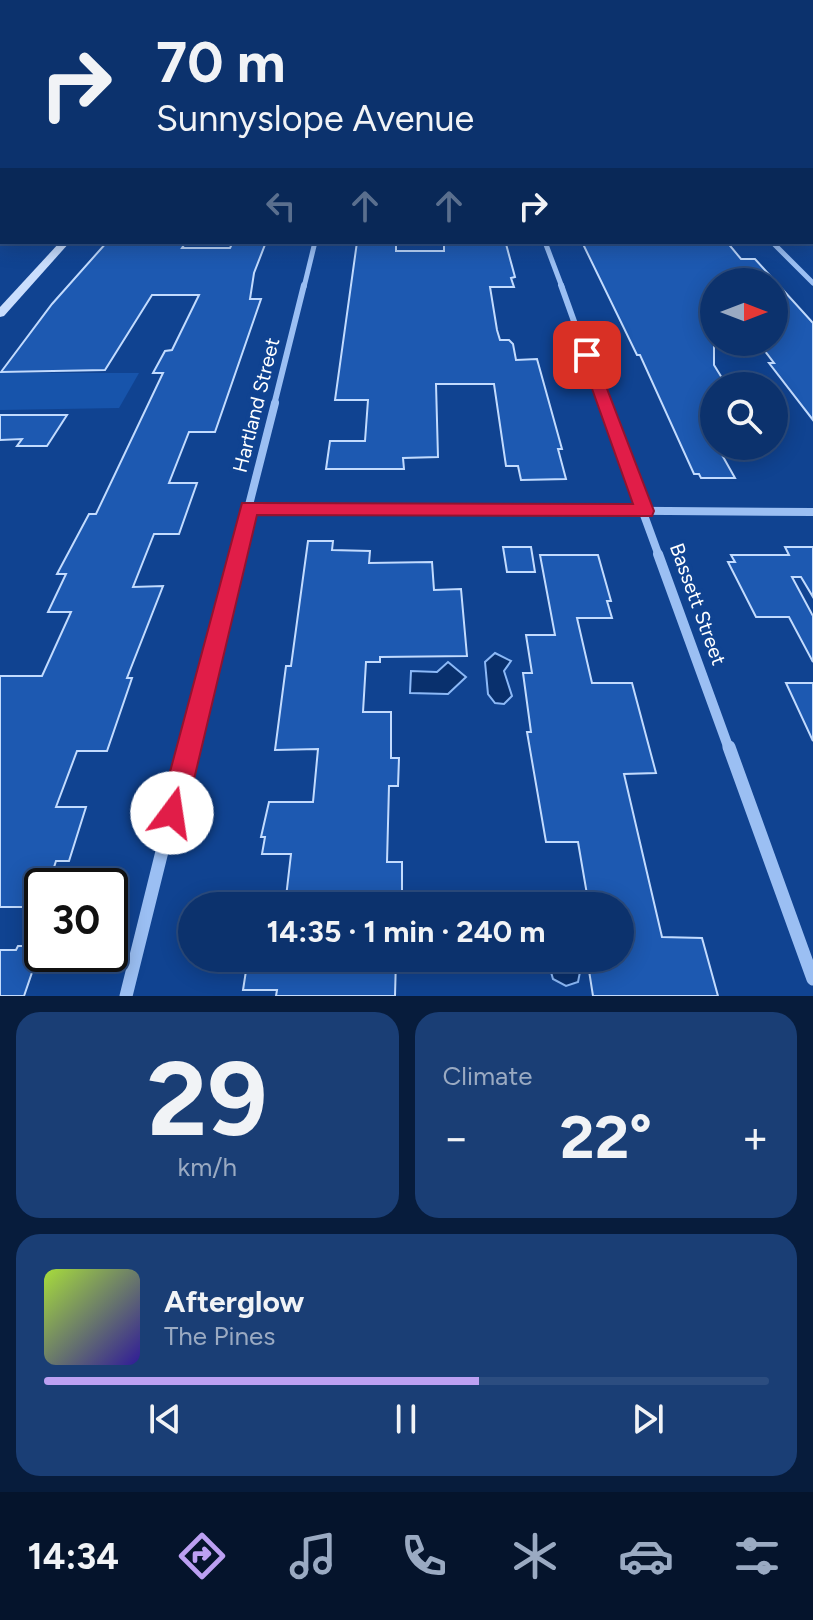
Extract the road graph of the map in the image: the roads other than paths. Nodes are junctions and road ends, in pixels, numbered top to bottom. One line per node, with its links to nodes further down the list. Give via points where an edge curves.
1 (63, 244): 6 (main road)
2 (315, 244): 7 (street, Hartland Street)
3 (546, 244): 8 (street, Bassett Street)
4 (774, 244): 5 (street)
5 (813, 283)
6 (0, 314)
7 (249, 508): 8 (street); 11 (street, Hartland Street)
8 (645, 511): 9 (street); 10 (street, Bassett Street)
9 (813, 512)
10 (813, 979)
11 (126, 996)

